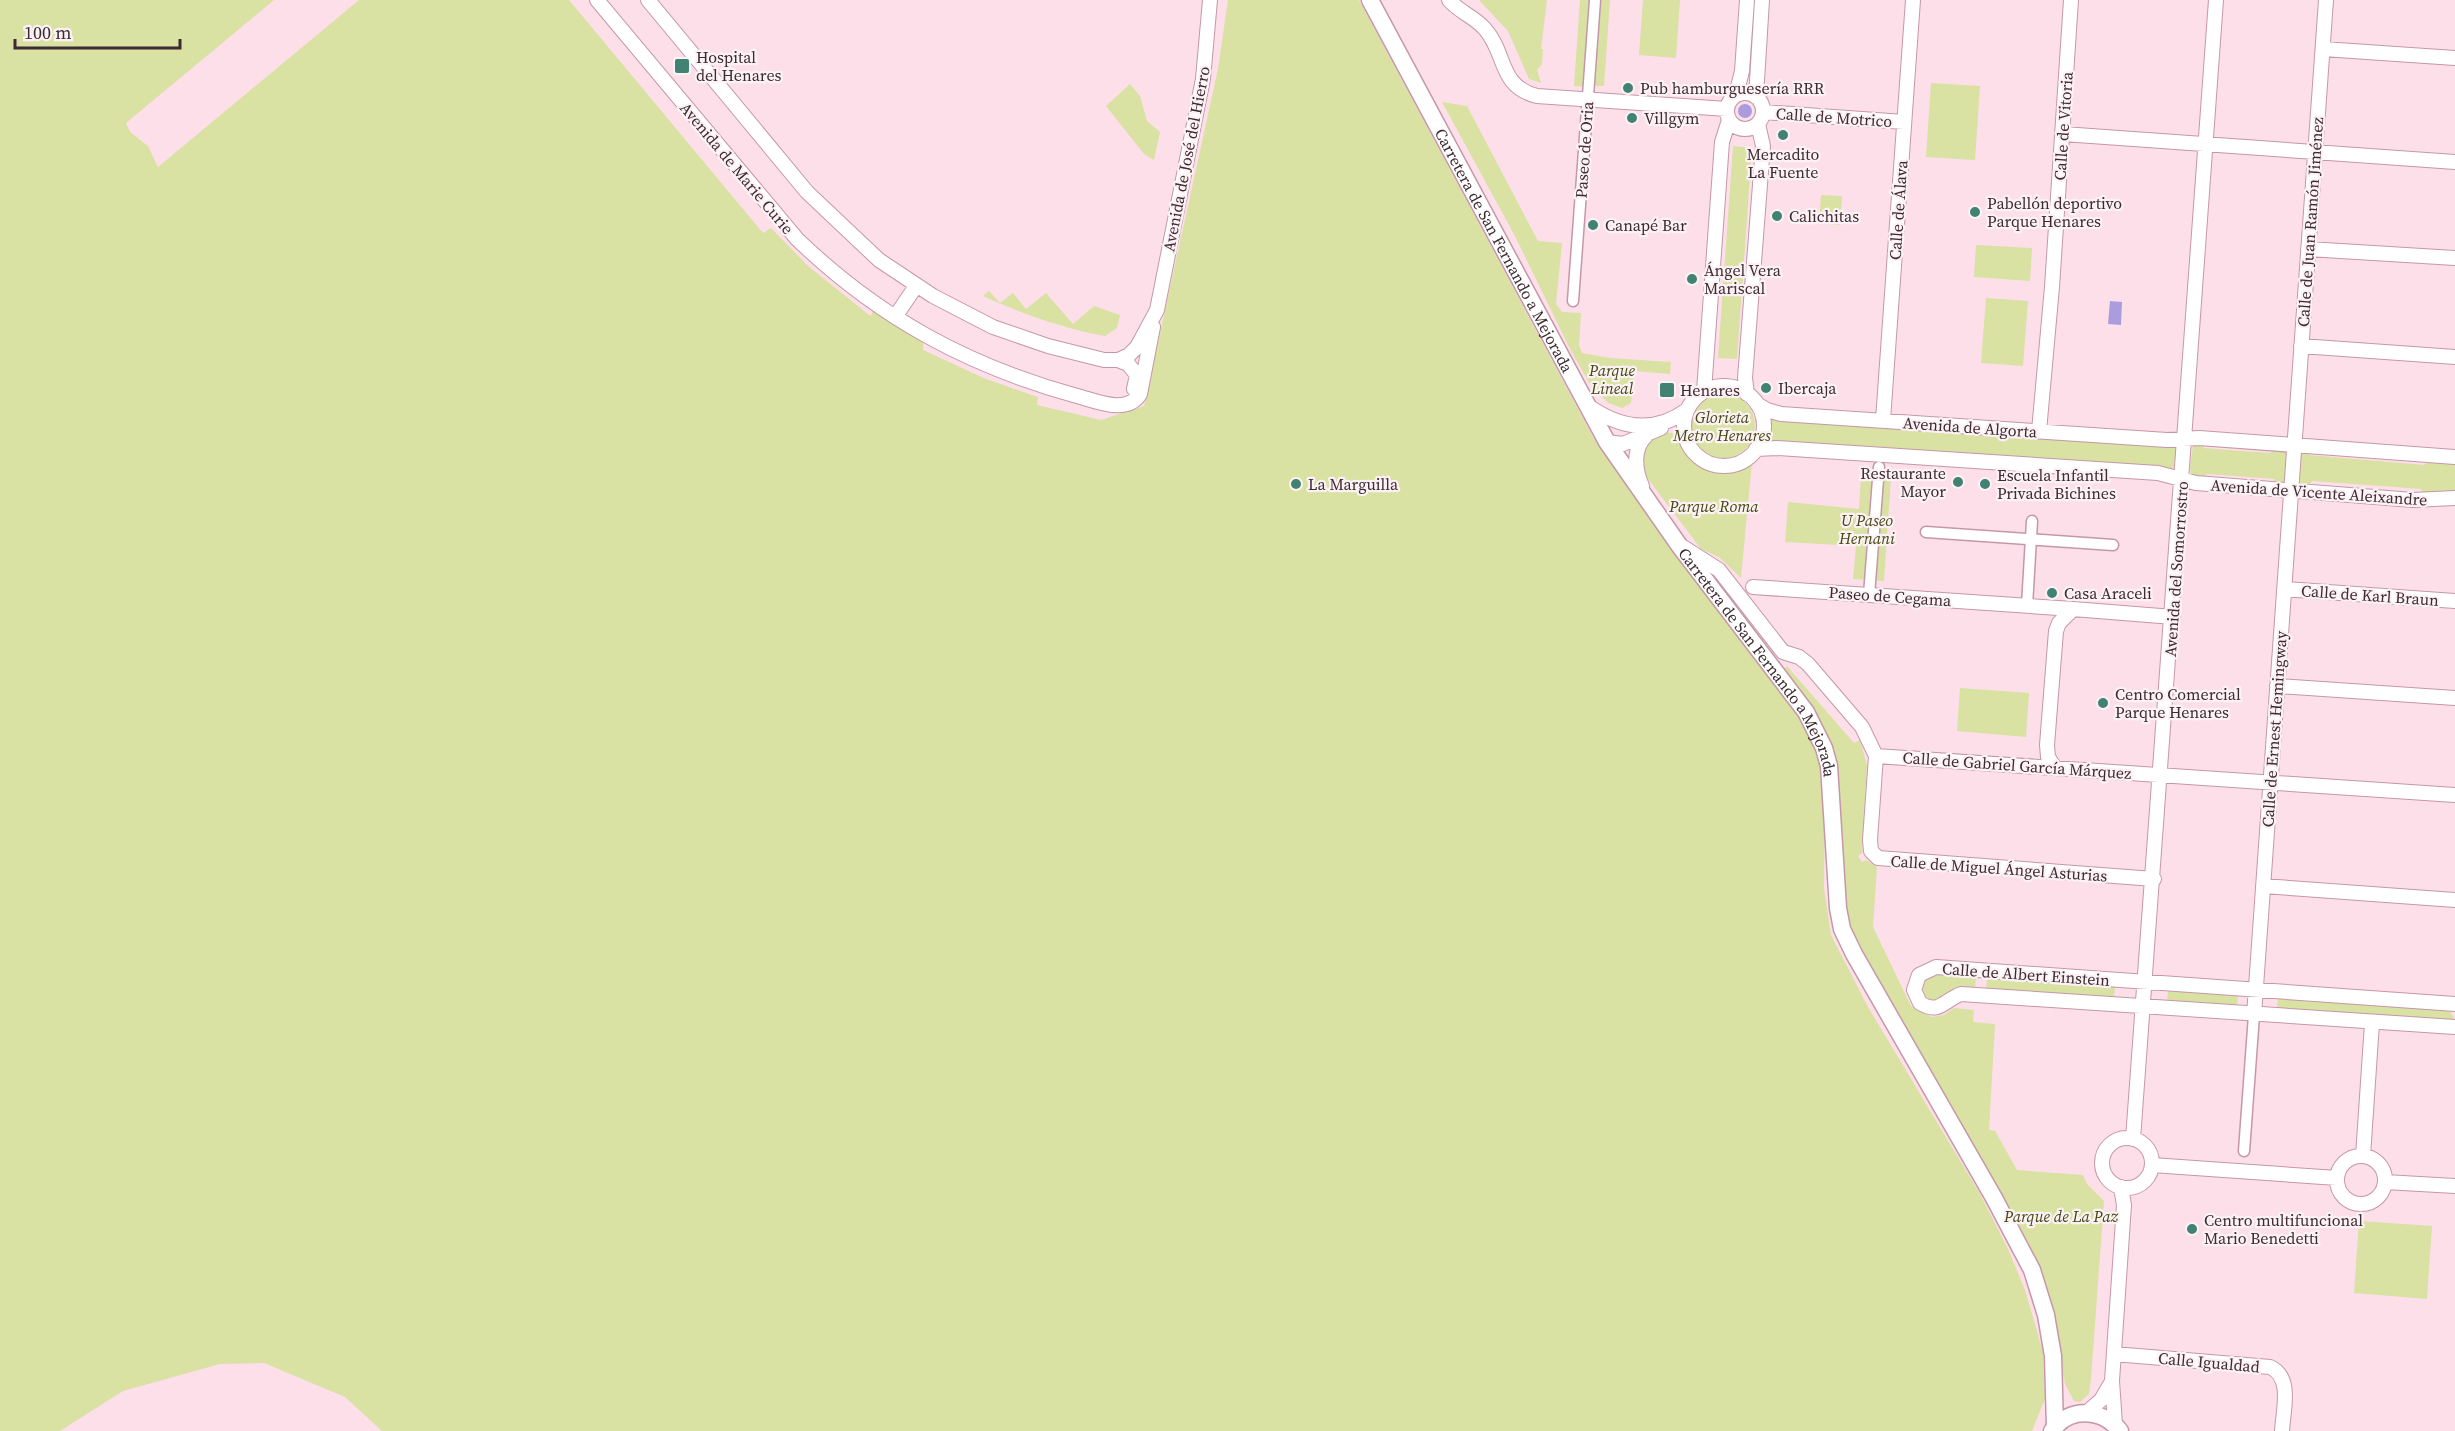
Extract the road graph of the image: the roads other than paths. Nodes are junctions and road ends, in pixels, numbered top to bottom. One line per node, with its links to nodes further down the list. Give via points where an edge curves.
1 (597, 0): 30 (street, Avenida de Marie Curie, via 797,239 828,268)
2 (648, 0): 27 (street, via 807,192 847,233)
3 (1210, 0): 29 (street, Avenida de José del Hierro, via 1203,79)
4 (1370, 0): 36 (street, Carretera de San Fernando a Mejorada)
5 (1449, 0): 17 (street, via 1489,34 1506,74 1516,87 1537,96)
6 (1595, 0): 17 (street, Paseo de Oria)
7 (1747, 0): 15 (street, via 1742,72)
8 (1762, 0): 16 (street)
9 (1913, 0): 20 (street, Calle de Álava)
10 (2071, 0): 21 (street, Calle de Vitoria)
11 (2216, 0): 22 (street, Avenida del Somorrostro)
12 (2326, 0): 13 (street, Calle de Juan Ramón Jiménez)
13 (2323, 49): 14 (street); 23 (street, Calle de Juan Ramón Jiménez)
14 (2455, 58)
15 (1736, 95): 16 (street); 18 (street)
16 (1756, 97): 19 (street, via 1762,104)
17 (1587, 100): 18 (street); 28 (street, Paseo de Oria)
18 (1728, 115): 19 (street, via 1743,130); 34 (street, via 1722,142)
19 (1761, 118): 20 (street, Calle de Motrico); 35 (street, via 1764,146 1745,378)
20 (1904, 122): 40 (street, Calle de Álava)
21 (2063, 134): 22 (street); 43 (street, Calle de Vitoria)
22 (2205, 144): 23 (street); 44 (street, Avenida del Somorrostro)
23 (2315, 152): 24 (street); 25 (street, Calle de Juan Ramón Jiménez)
24 (2455, 162)
25 (2308, 249): 26 (street); 31 (street, Calle de Juan Ramón Jiménez)
26 (2455, 258)
27 (916, 286): 30 (street); 33 (street, via 993,327 1048,346)
28 (1573, 301)
29 (1155, 313): 33 (street, via 1137,347); 38 (street, via 1140,394)
30 (895, 317): 38 (street, Avenida de Marie Curie, via 950,350 998,371 1095,401)
31 (2301, 346): 32 (street); 46 (street, Calle de Juan Ramón Jiménez)
32 (2455, 357)
33 (1118, 360): 38 (street, via 1128,364 1137,375 1131,397)
34 (1704, 391): 35 (street, via 1726,386); 39 (street)
35 (1747, 393): 37 (street)
36 (1584, 403): 41 (street, via 1618,424); 45 (street, Carretera de San Fernando a Mejorada)
37 (1757, 404): 40 (street, Avenida de Algorta, via 1780,414); 47 (street, via 1764,430)
38 (1123, 405)
39 (1687, 410): 41 (street); 42 (street)
40 (1883, 420): 43 (street, Avenida de Algorta)
41 (1650, 428): 42 (street); 45 (street, via 1618,432); 53 (street, via 1636,462)
42 (1684, 429): 47 (street, via 1693,452 1714,465 1739,463)
43 (2039, 431): 44 (street, Avenida de Algorta)
44 (2186, 439): 46 (street); 50 (street, Avenida del Somorrostro)
45 (1607, 441): 53 (street, Carretera de San Fernando a Mejorada)
46 (2294, 444): 48 (street); 51 (street, Calle de Ernest Hemingway)
47 (1756, 449): 50 (street, Avenida de Algorta, via 2158,473)
48 (2455, 457)
49 (1879, 467): 61 (street)
50 (2182, 481): 51 (street, Avenida de Vicente Aleixandre); 65 (street, Avenida del Somorrostro)
51 (2291, 490): 52 (street, Avenida de Vicente Aleixandre, via 2413,500); 60 (street, Calle de Ernest Hemingway)
52 (2455, 498)
53 (1649, 502): 57 (street, Carretera de San Fernando a Mejorada)
54 (2032, 521): 56 (street)
55 (1926, 532): 56 (street)
56 (2031, 539): 58 (street); 63 (street)
57 (1677, 542): 68 (street, via 1719,570 1783,652 1808,664 1862,727); 92 (street, Carretera de San Fernando a Mejorada, via 1806,712 1824,748 1831,784 1842,929 2019,1241 2039,1289)
58 (2113, 545)
59 (1753, 587): 61 (street, Paseo de Cegama)
60 (2284, 589): 62 (street, Calle de Karl Braun); 66 (street, Calle de Ernest Hemingway)
61 (1869, 595): 63 (street, Paseo de Cegama)
62 (2455, 601)
63 (2027, 606): 64 (street, Paseo de Cegama)
64 (2073, 609): 65 (street, Paseo de Cegama); 69 (street, via 2056,631 2047,745)
65 (2173, 617): 70 (street, Avenida del Somorrostro)
66 (2277, 686): 67 (street); 71 (street, Calle de Ernest Hemingway)
67 (2455, 698)
68 (1876, 756): 69 (street, Calle de Gabriel García Márquez); 73 (street, Calle de Miguel Ángel Asturias, via 1870,840 1871,851 1878,858)
69 (2055, 768): 70 (street, Calle de Gabriel García Márquez)
70 (2161, 775): 71 (street, Calle de Gabriel García Márquez); 73 (street, Avenida del Somorrostro)
71 (2271, 784): 72 (street, Calle de Gabriel García Márquez); 74 (street, Calle de Ernest Hemingway)
72 (2455, 795)
73 (2154, 879): 76 (street, Avenida del Somorrostro)
74 (2264, 886): 75 (street); 77 (street, Calle de Ernest Hemingway)
75 (2455, 900)
76 (2146, 982): 77 (street, Calle de Albert Einstein); 79 (street, Avenida del Somorrostro); 79 (street, Calle de Albert Einstein, via 1936,967 1923,971 1914,985 1920,1003 1934,1009 1961,994)
77 (2256, 990): 78 (street, Calle de Albert Einstein); 80 (street, Calle de Ernest Hemingway)
78 (2455, 1004)
79 (2144, 1007): 80 (street, Calle de Albert Einstein); 83 (street, Avenida del Somorrostro)
80 (2254, 1014): 81 (street, Calle de Albert Einstein); 84 (street)
81 (2372, 1023): 82 (street, Calle de Albert Einstein); 85 (street)
82 (2455, 1027)
83 (2133, 1139): 86 (street, via 2147,1149); 90 (street, via 2118,1139 2103,1155 2106,1176)
84 (2244, 1151)
85 (2363, 1156): 87 (street, via 2346,1161); 88 (street, via 2381,1166)
86 (2152, 1165): 87 (street); 90 (street, via 2144,1181)
87 (2337, 1178): 88 (street, via 2343,1196 2356,1204 2376,1199)
88 (2385, 1182): 89 (street)
89 (2455, 1186)
90 (2126, 1187): 91 (street)
91 (2114, 1354): 93 (street); 97 (street, Calle Igualdad, via 2270,1367 2284,1380)
92 (2053, 1356): 94 (street, Carretera de San Fernando a Mejorada, via 2064,1400); 96 (street, Carretera de San Fernando a Mejorada)
93 (2112, 1381): 94 (street, via 2101,1400); 95 (street)
94 (2082, 1413): 95 (street, via 2100,1416); 96 (street)
95 (2118, 1428)
96 (2054, 1429)
97 (2282, 1431)

